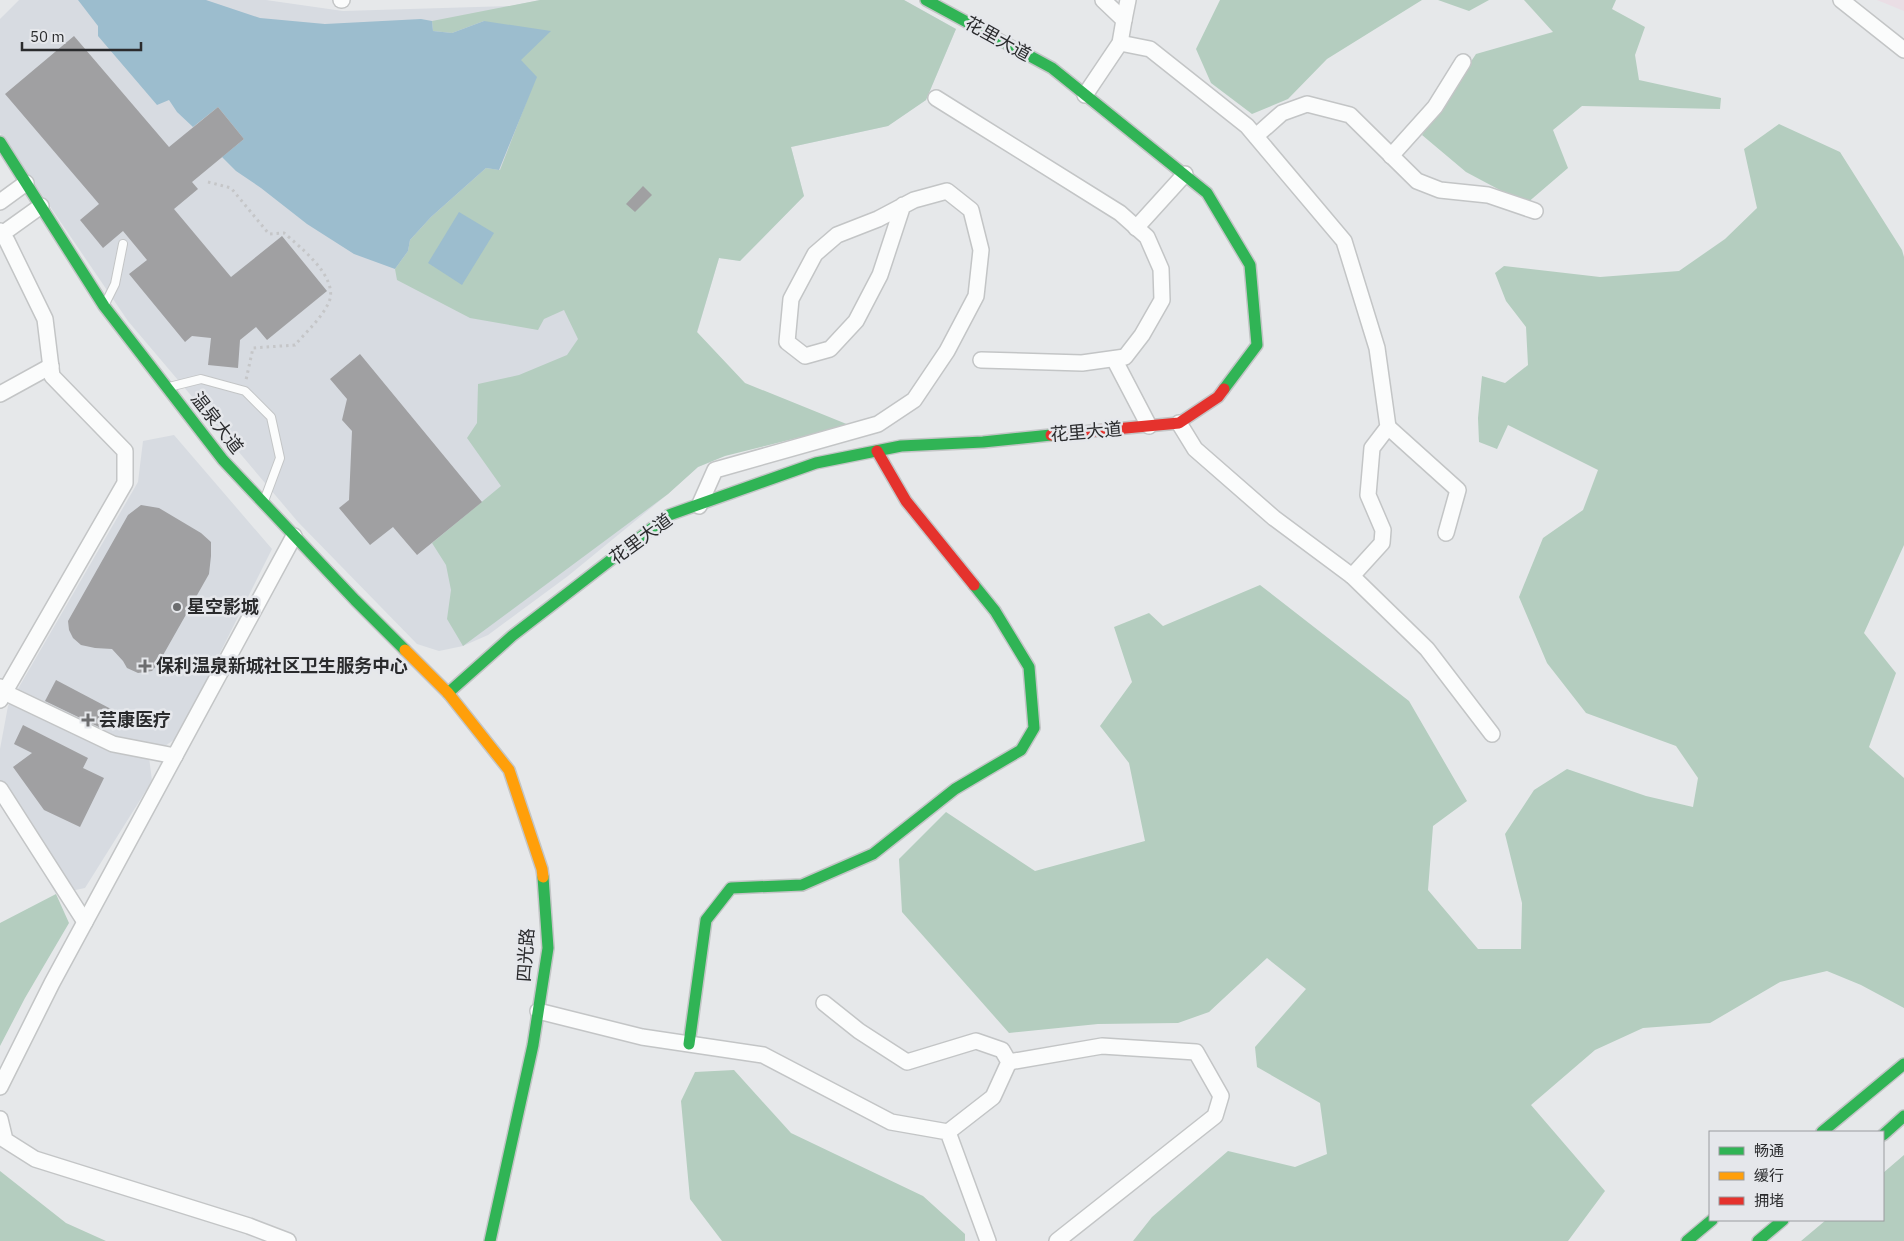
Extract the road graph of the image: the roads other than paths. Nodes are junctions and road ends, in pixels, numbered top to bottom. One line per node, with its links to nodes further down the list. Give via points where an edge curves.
1 (926, 0): 9 (main road, 花里大道, via 1052,68)
2 (1104, 0): 5 (street)
3 (1128, 0): 5 (street)
4 (1841, 0): 7 (street)
5 (1124, 20): 6 (street)
6 (1120, 42): 9 (street); 11 (street, via 1150,49)
7 (1904, 50)
8 (1463, 62): 13 (street, via 1435,107)
9 (1085, 95): 14 (main road, 花里大道)
10 (936, 98): 20 (street, via 1120,213)
11 (1256, 136): 13 (street, via 1282,113 1307,104 1350,115); 31 (street, via 1344,241 1377,348)
12 (0, 142): 15 (main road, 温泉大道)
13 (1391, 156): 19 (street, via 1417,181 1440,190 1488,195)
14 (1186, 174): 20 (street); 29 (main road, 花里大道, via 1208,193 1250,265 1257,345 1218,397)
15 (26, 183): 16 (street); 17 (main road, 温泉大道)
16 (0, 202)
17 (41, 206): 21 (street); 23 (main road, 温泉大道)
18 (903, 206): 18 (street, via 837,235 815,254 791,299 787,342 805,356 830,349 856,321 880,275); 34 (street, via 947,191 971,210 981,250 976,296 947,351 914,400 878,424 715,470)
19 (1535, 211)
20 (1136, 228): 24 (street, via 1147,237 1161,269 1162,300 1142,336 1124,357)
21 (1, 233): 26 (street, via 45,319)
22 (123, 244): 23 (lane, via 115,284)
23 (104, 306): 27 (main road, 温泉大道)
24 (1114, 359): 25 (street, via 1082,363); 30 (street)
25 (981, 360)
26 (51, 366): 28 (street); 38 (street, via 52,376 125,451 125,483)
27 (167, 388): 33 (main road, 温泉大道, via 223,460); 33 (lane, via 202,379 244,391 271,417 280,458)
28 (0, 394)
29 (1179, 423): 30 (main road, 花里大道); 37 (street, via 1195,449 1274,518)
30 (1149, 426): 32 (main road, 花里大道, via 983,442 901,446)
31 (1388, 427): 35 (street, via 1458,490); 37 (street, via 1372,448 1368,496 1383,530 1382,543)
32 (877, 451): 34 (main road, 花里大道, via 816,463); 46 (main road, via 906,502 994,611 1029,667 1034,728 1021,750 955,789 873,854 802,885 731,888 706,920)
33 (263, 503): 36 (main road, 温泉大道)
34 (699, 506): 39 (main road, 花里大道, via 668,515 512,636)
35 (1446, 532)
36 (294, 536): 39 (main road, 温泉大道); 41 (street)
37 (1352, 576): 40 (street, via 1427,649)
38 (1, 693): 41 (street, via 113,744)
39 (448, 693): 45 (main road, 四光路, via 509,770 542,869 548,948)
40 (1492, 734)
41 (175, 756): 43 (street)
42 (0, 789): 43 (street)
43 (85, 922): 49 (street)
44 (824, 1003): 47 (street, via 906,1062 976,1040 1002,1050)
45 (538, 1011): 46 (street, via 642,1037); 58 (main road, 四光路)
46 (689, 1044): 53 (street, via 764,1055 891,1122)
47 (1009, 1062): 53 (street, via 993,1097); 60 (street, via 1102,1046 1196,1052 1221,1096 1215,1116)
48 (1904, 1064): 52 (main road)
49 (0, 1087)
50 (1904, 1116): 54 (main road)
51 (0, 1119): 57 (street, via 5,1140 35,1159 250,1226)
52 (1823, 1131)
53 (948, 1132): 59 (street)
54 (1884, 1133)
55 (1711, 1221): 61 (main road)
56 (1782, 1221): 62 (main road)
57 (288, 1241)
58 (490, 1241)
59 (988, 1241)
60 (1057, 1241)
61 (1687, 1241)
62 (1758, 1241)

